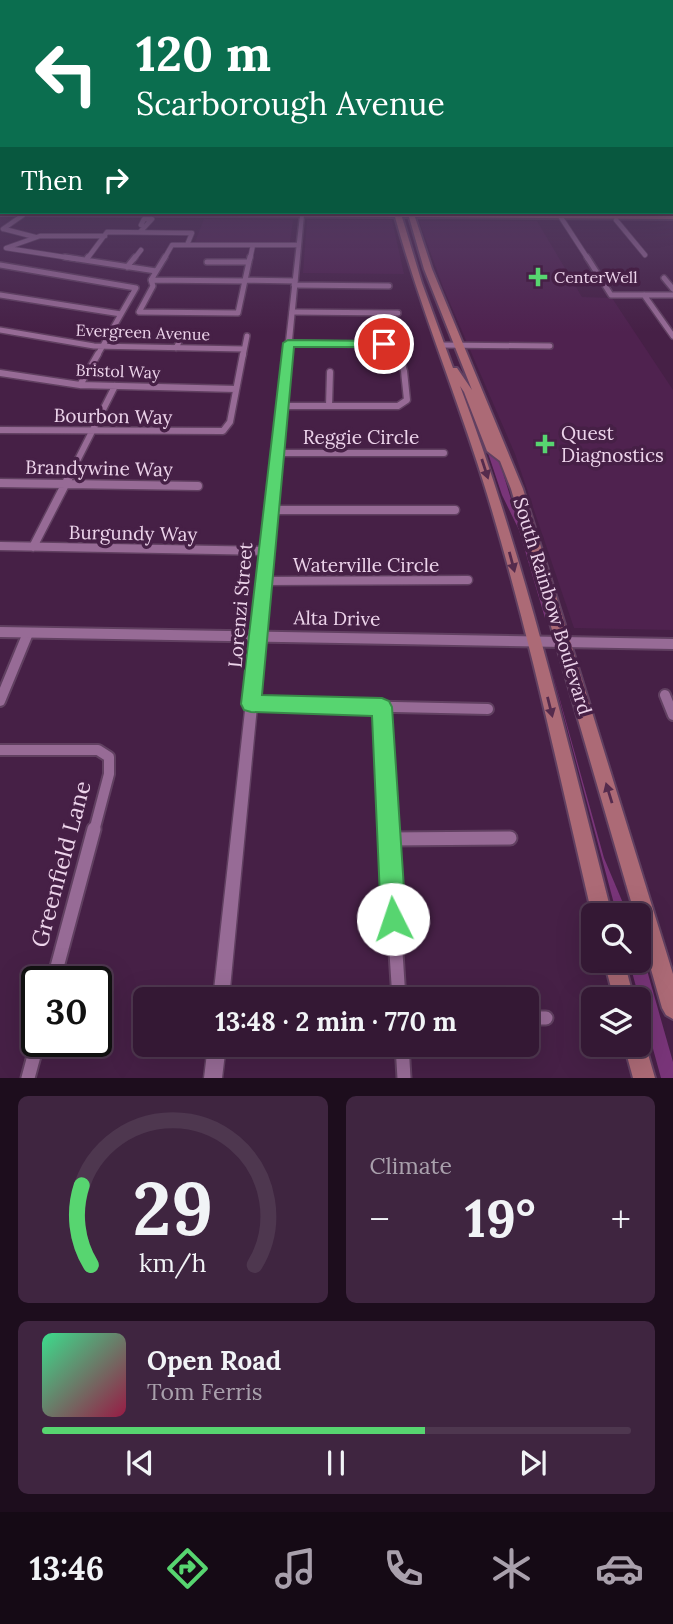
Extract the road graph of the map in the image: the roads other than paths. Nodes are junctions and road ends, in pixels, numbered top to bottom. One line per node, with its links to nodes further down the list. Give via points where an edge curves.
1 (12, 231): 9 (street)
2 (300, 231): 12 (street, Lorenzi Street)
3 (401, 231): 13 (main road, South Rainbow Boulevard)
4 (416, 231): 21 (main road, South Rainbow Boulevard)
5 (570, 231): 31 (street, via 611,295)
6 (625, 231): 15 (street)
7 (140, 232): 8 (street, via 107,232); 10 (street, via 192,233)
8 (105, 236): 9 (street); 16 (street)
9 (35, 237): 16 (street, via 6,248)
10 (187, 245): 11 (street); 22 (street, via 172,245)
11 (253, 245): 12 (street); 18 (street)
12 (298, 245): 27 (street, Lorenzi Street)
13 (406, 249): 21 (main road, via 415,254 419,266); 23 (main road, South Rainbow Boulevard)
14 (141, 250): 20 (street)
15 (645, 255)
16 (86, 260): 20 (street)
17 (207, 262): 18 (street)
18 (249, 262): 26 (street)
19 (0, 265): 36 (street, via 135,287)
20 (127, 267): 22 (street)
21 (428, 268): 33 (main road, South Rainbow Boulevard)
22 (156, 271): 25 (street)
23 (413, 271): 33 (main road, via 422,274); 49 (main road, South Rainbow Boulevard)
24 (664, 278): 29 (street)
25 (151, 280): 26 (street); 26 (street, via 153,286 139,312 237,313)
26 (245, 281): 27 (street)
27 (295, 281): 28 (street); 34 (street, Lorenzi Street)
28 (389, 286)
29 (673, 289)
30 (0, 295): 36 (street)
31 (644, 295): 32 (street); 37 (street)
32 (673, 295)
33 (440, 299): 45 (main road, South Rainbow Boulevard)
34 (292, 312): 35 (street); 43 (street, Lorenzi Street)
35 (398, 313)
36 (121, 314): 44 (street)
37 (664, 324): 38 (street); 42 (street)
38 (673, 324)
39 (0, 330): 44 (street, Evergreen Avenue)
40 (182, 335): 47 (street)
41 (247, 336): 48 (street)
42 (673, 336)
43 (288, 343): 55 (street, Lorenzi Street); 56 (street, via 393,345 398,351 404,404)
44 (102, 346): 47 (street, Evergreen Avenue); 52 (street)
45 (460, 346): 46 (street); 49 (street); 61 (main road, South Rainbow Boulevard)
46 (550, 346)
47 (176, 348): 48 (street, Evergreen Avenue)
48 (244, 349): 54 (street)
49 (443, 351): 61 (main road, via 469,391 492,451); 75 (main road, South Rainbow Boulevard, one-way to 75, via 494,496)
50 (330, 372): 56 (street)
51 (0, 373): 52 (street, Bristol Way)
52 (80, 385): 53 (street, Bristol Way)
53 (115, 386): 54 (street, Bristol Way); 58 (street)
54 (236, 388): 58 (street, Bourbon Way, via 225,430)
55 (282, 406): 56 (street); 59 (street, Lorenzi Street)
56 (329, 406)
57 (0, 430): 58 (street, Bourbon Way)
58 (92, 432): 63 (street)
59 (277, 453): 60 (street, Reggie Circle); 65 (street, Lorenzi Street)
60 (444, 453)
61 (506, 460): 76 (main road, South Rainbow Boulevard)
62 (0, 483): 63 (street, Brandywine Way)
63 (65, 484): 64 (street, Brandywine Way); 68 (street)
64 (198, 486)
65 (271, 510): 66 (street); 69 (street, Lorenzi Street)
66 (455, 510)
67 (0, 546): 68 (street, Burgundy Way)
68 (33, 547): 69 (street, Burgundy Way)
69 (266, 551): 71 (street, Lorenzi Street)
70 (468, 580): 71 (street, Waterville Circle)
71 (264, 581): 74 (street, Lorenzi Street)
72 (0, 632): 73 (main road, Alta Drive)
73 (28, 632): 74 (main road, Alta Drive); 79 (street)
74 (258, 636): 75 (main road, Alta Drive); 80 (street, Lorenzi Street)
75 (533, 641): 76 (main road, Alta Drive); 87 (main road, South Rainbow Boulevard, one-way to 87)
76 (564, 642): 77 (main road, Alta Drive); 91 (main road, South Rainbow Boulevard, one-way to 76)
77 (673, 644)
78 (665, 695): 83 (street)
79 (0, 701)
80 (251, 704): 81 (street); 89 (street, Lorenzi Street)
81 (382, 707): 82 (street); 86 (street)
82 (488, 709)
83 (673, 715)
84 (0, 750): 88 (street, Greenfield Lane, via 98,750 109,757 109,774)
85 (510, 838): 86 (street)
86 (387, 839): 90 (street)
87 (599, 903)
88 (57, 966)
89 (222, 987)
90 (398, 987)
91 (673, 1008)
92 (539, 1018): 93 (street)
93 (546, 1018)
94 (34, 1057): 98 (street)
95 (216, 1057): 99 (street)
96 (403, 1057): 100 (street)
97 (638, 1057): 101 (main road)
98 (28, 1078)
99 (213, 1078)
100 (404, 1078)
101 (644, 1078)

